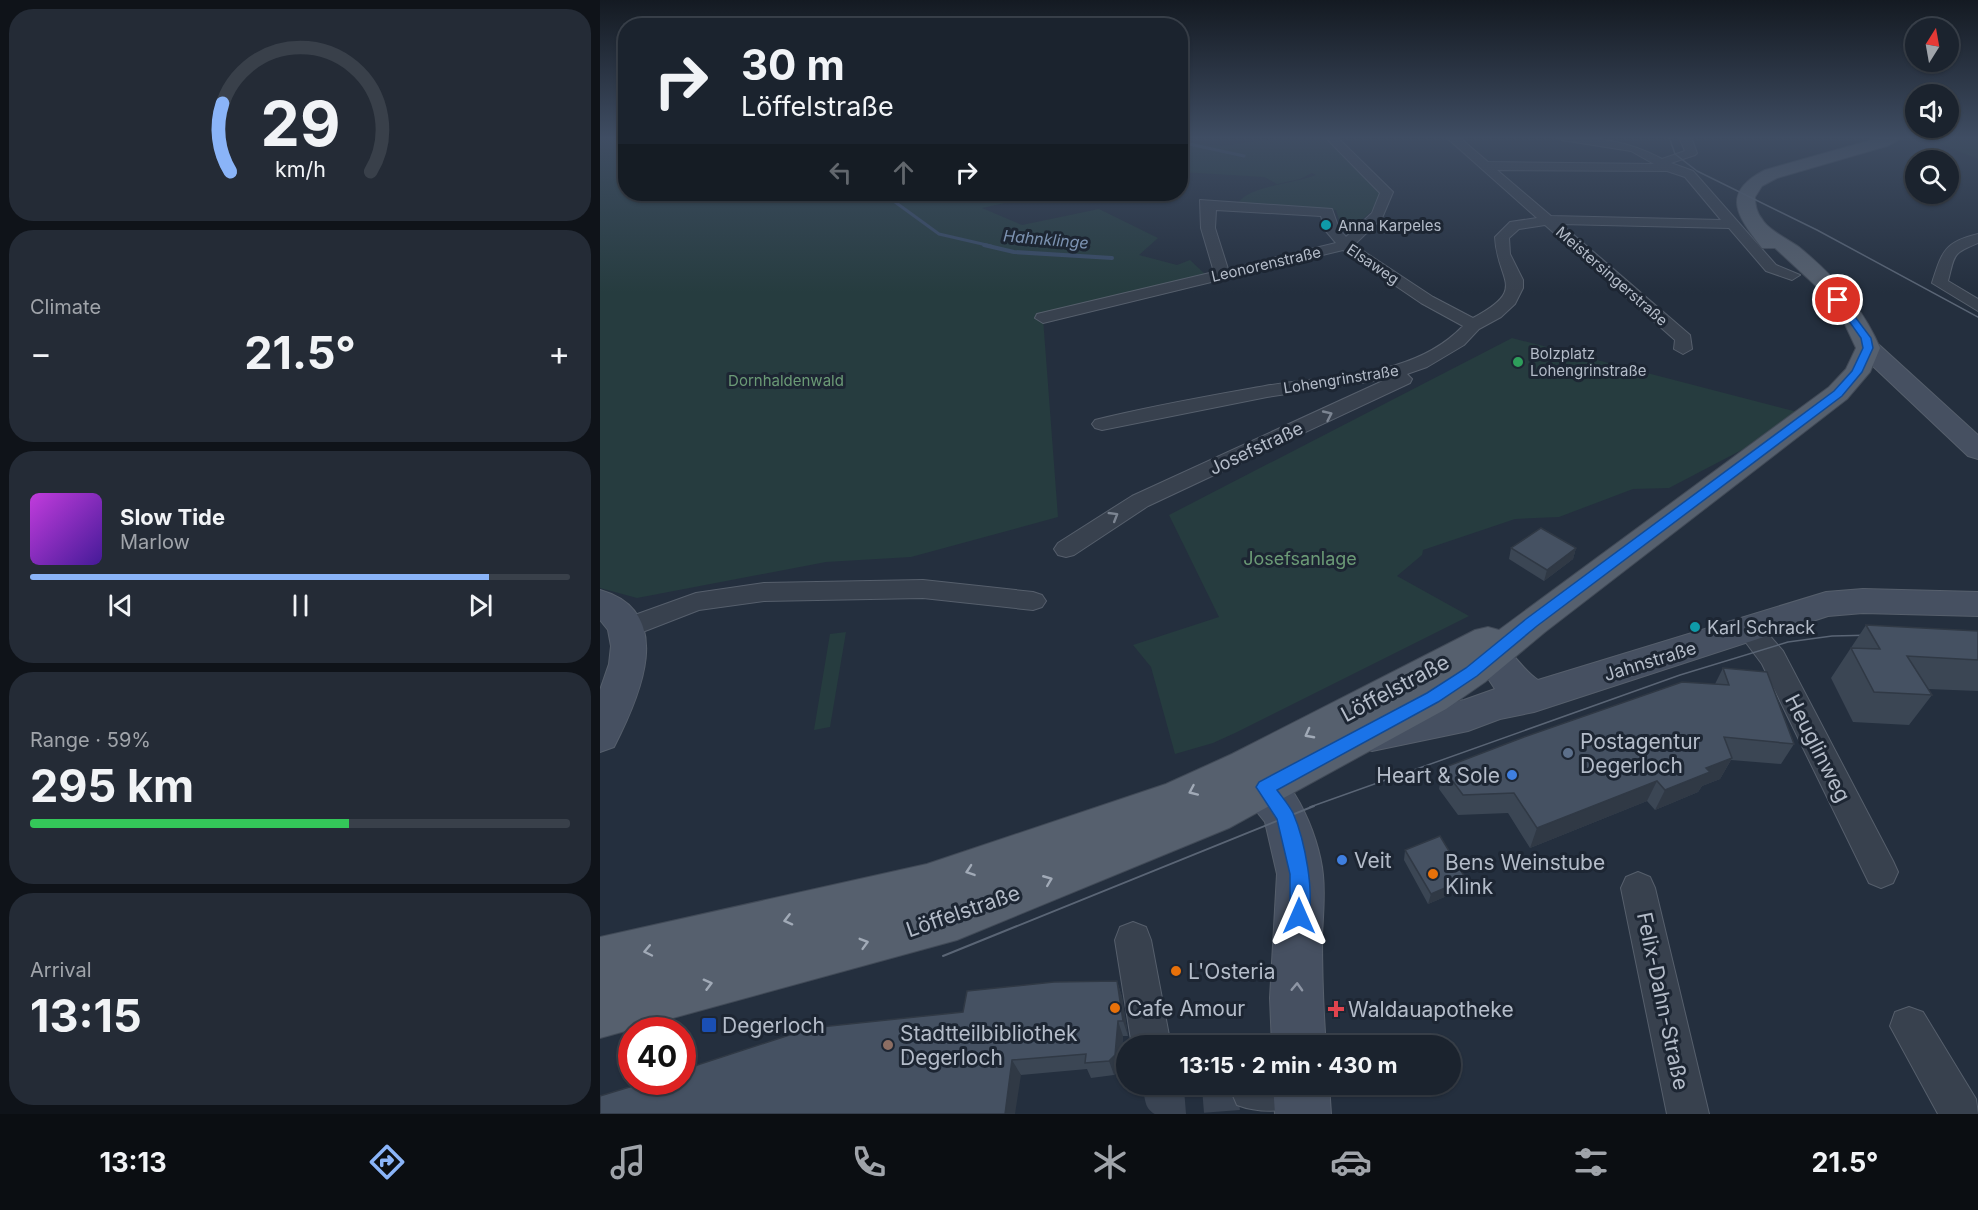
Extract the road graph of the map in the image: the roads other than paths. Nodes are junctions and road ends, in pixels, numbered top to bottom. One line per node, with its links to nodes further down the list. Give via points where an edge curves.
1 (1384, 189): 9 (street, Leonorenstraße, via 1386,203)
2 (1512, 189): 5 (street, Meistersingerstraße)
3 (1703, 189): 6 (street)
4 (1749, 189): 7 (main road, via 1746,206)
5 (1549, 220): 6 (street, Lohengrinstraße); 14 (street, Lohengrinstraße, via 1515,225 1502,237 1503,254 1515,288 1509,301); 15 (street, Meistersingerstraße, via 1684,339)
6 (1733, 224): 11 (street, via 1771,268)
7 (1759, 227): 11 (main road); 17 (main road, via 1785,244 1850,313 1866,338)
8 (1978, 238): 12 (street, via 1953,248 1940,277 1945,288)
9 (1345, 245): 10 (street, Leonorenstraße); 10 (street, Elsaweg, via 1332,230 1327,212 1207,205 1208,228); 14 (street, Elsaweg, via 1426,300)
10 (1222, 274): 13 (street, Leonorenstraße)
11 (1792, 275): 17 (main road)
12 (1978, 306)
13 (1042, 318)
14 (1473, 325): 16 (street, Lohengrinstraße)
15 (1683, 349)
16 (1440, 353): 18 (street, Lohengrinstraße, via 1393,373 1267,392); 20 (street, Josefstraße, one-way to 16, via 1140,501 1442,364)
17 (1863, 360): 19 (main road); 24 (main road, via 1838,393)
18 (1102, 424)
19 (1978, 450)
20 (1066, 549)
21 (1033, 601): 25 (street, via 923,589 764,592 696,602)
22 (600, 602): 25 (main road, via 614,609)
23 (1978, 604): 26 (main road, Jahnstraße, via 1826,604)
24 (1532, 623): 27 (main road, Löffelstraße); 28 (main road, Löffelstraße, via 1469,648)
25 (627, 628): 32 (main road, via 630,661)
26 (1748, 628): 30 (main road, Jahnstraße); 35 (street, Heuglinweg, via 1773,658)
27 (1493, 657): 29 (main road, Löffelstraße); 30 (main road, via 1511,682)
28 (1380, 697): 29 (main road, Jahnstraße); 34 (main road, Löffelstraße, one-way to 34)
29 (1432, 698): 31 (main road, Jahnstraße); 33 (main road, Löffelstraße)
30 (1534, 698): 31 (main road, Jahnstraße)
31 (1495, 704): 33 (main road, Jahnstraße, via 1468,715)
32 (600, 735)
33 (1363, 736): 34 (main road, Löffelstraße)
34 (1256, 777): 38 (main road, Löffelstraße, one-way to 38, via 1177,799 927,886); 39 (main road, Löffelstraße, one-way to 34, via 957,917 1214,814); 42 (main road, one-way to 34, via 1300,874 1285,816)
35 (1881, 872)
36 (1638, 888): 43 (street, Felix-Dahn-Straße)
37 (1133, 940): 41 (street)
38 (600, 962)
39 (600, 1012)
40 (1909, 1026): 44 (street)
41 (1150, 1035)
42 (1294, 1035)
43 (1688, 1114)
44 (1961, 1114)

